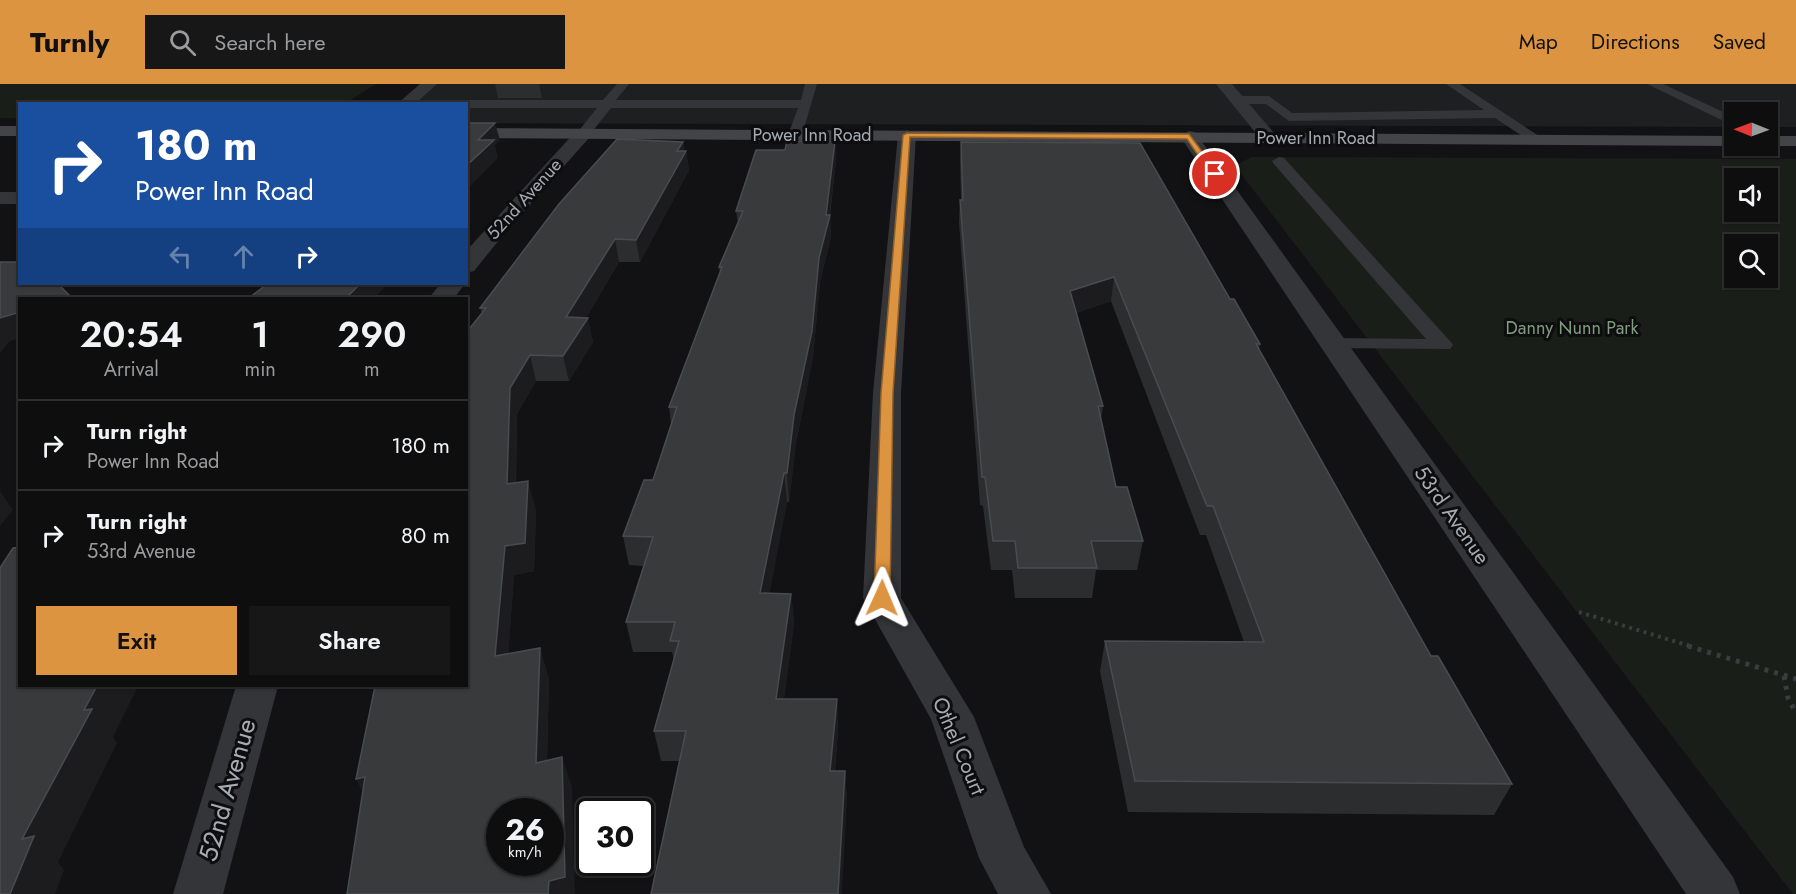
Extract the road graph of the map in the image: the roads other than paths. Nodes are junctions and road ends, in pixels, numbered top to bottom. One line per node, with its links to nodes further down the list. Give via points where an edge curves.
1 (429, 84): 8 (street)
2 (623, 84): 10 (lane)
3 (811, 84): 11 (lane)
4 (1224, 84): 7 (street)
5 (1452, 84): 12 (lane)
6 (1653, 84): 13 (lane)
7 (1238, 100): 12 (lane, via 1269,100 1289,117); 21 (street)
8 (407, 102)
9 (468, 104): 10 (lane)
10 (607, 104): 11 (lane); 17 (lane)
11 (806, 104): 18 (lane)
12 (1499, 114): 22 (lane)
13 (1724, 117)
14 (0, 131): 15 (main road)
15 (18, 131)
16 (468, 133): 17 (main road, Power Inn Road)
17 (583, 134): 18 (main road, Power Inn Road); 29 (street, 52nd Avenue)
18 (795, 135): 19 (main road, Power Inn Road)
19 (907, 135): 20 (main road, Power Inn Road); 35 (street, Othel Court, via 887,393 882,598 952,717 1004,858)
20 (1189, 136): 21 (main road, Power Inn Road); 32 (street, 53rd Avenue)
21 (1269, 138): 22 (main road, Power Inn Road)
22 (1538, 140): 24 (main road, Power Inn Road)
23 (1778, 140): 25 (main road)
24 (1724, 141)
25 (1796, 141)
26 (1279, 161): 32 (lane, via 1443,345)
27 (0, 198): 28 (street)
28 (18, 198)
29 (468, 264)
30 (452, 285): 31 (street)
31 (442, 297)
32 (1333, 344): 36 (street, 53rd Avenue)
33 (257, 687): 34 (street, 52nd Avenue)
34 (198, 894)
35 (1026, 894)
36 (1715, 894)

